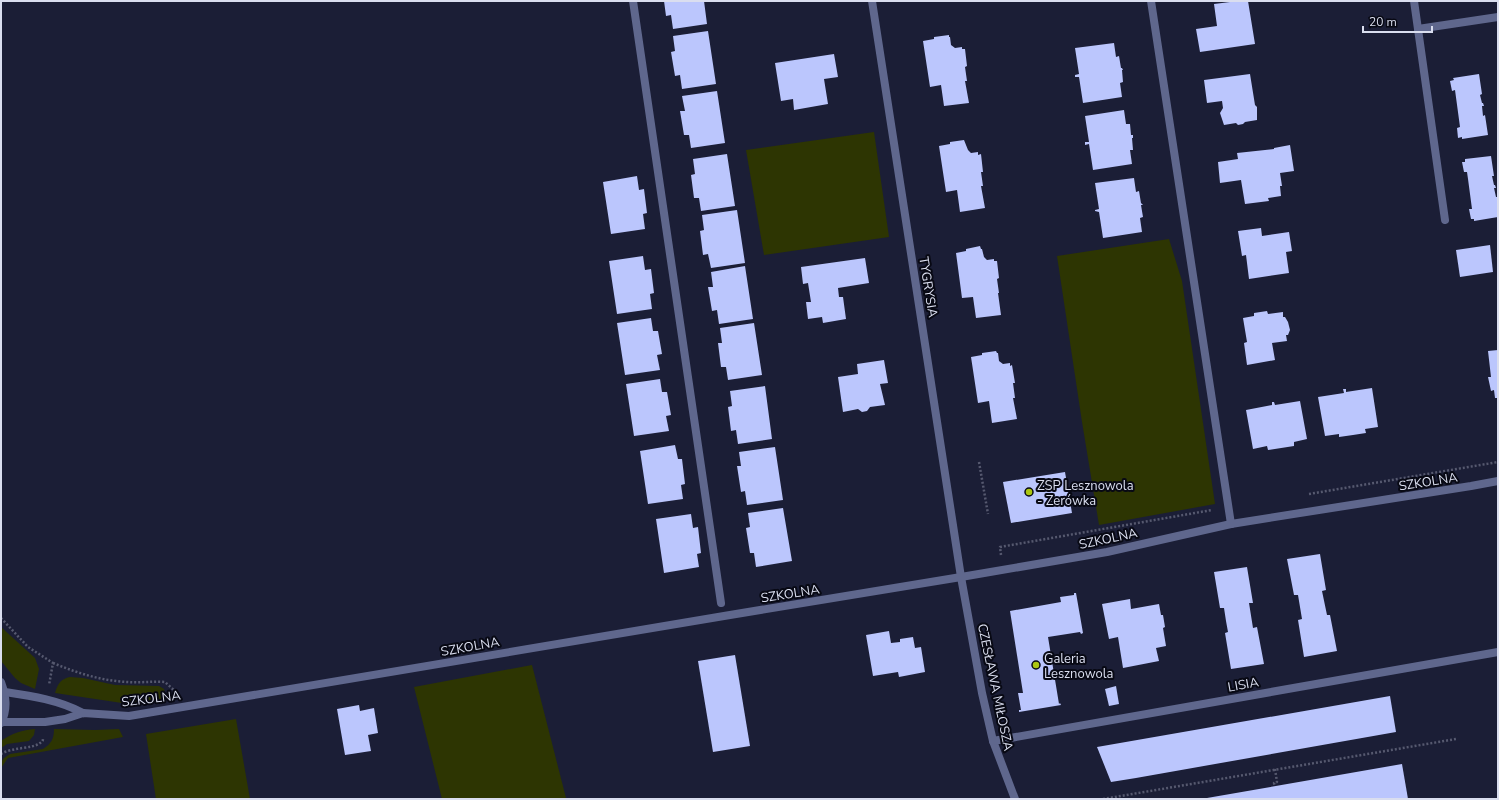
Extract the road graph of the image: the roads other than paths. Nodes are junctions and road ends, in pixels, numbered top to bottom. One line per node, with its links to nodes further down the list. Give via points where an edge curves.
1 (633, 1): 11 (street)
2 (872, 1): 10 (street, TYGRYSIA)
3 (1151, 1): 9 (street)
4 (1414, 1): 6 (street)
5 (1498, 17): 6 (street)
6 (1418, 29): 7 (street)
7 (1445, 220)
8 (1498, 481): 9 (street, SZKOLNA)
9 (1231, 524): 10 (street, SZKOLNA, via 1107,552)
10 (961, 578): 15 (street, SZKOLNA, via 129,716); 17 (street, CZESŁAWA MIŁOSZA)
11 (721, 603)
12 (1498, 652): 17 (street, LISIA)
13 (1, 682): 14 (street)
14 (5, 692): 15 (street, SZKOLNA, via 46,699); 16 (street, via 6,703)
15 (84, 713): 16 (street, SZKOLNA, via 45,722)
16 (1, 722)
17 (993, 741): 18 (street, CZESŁAWA MIŁOSZA)
18 (1015, 799)

